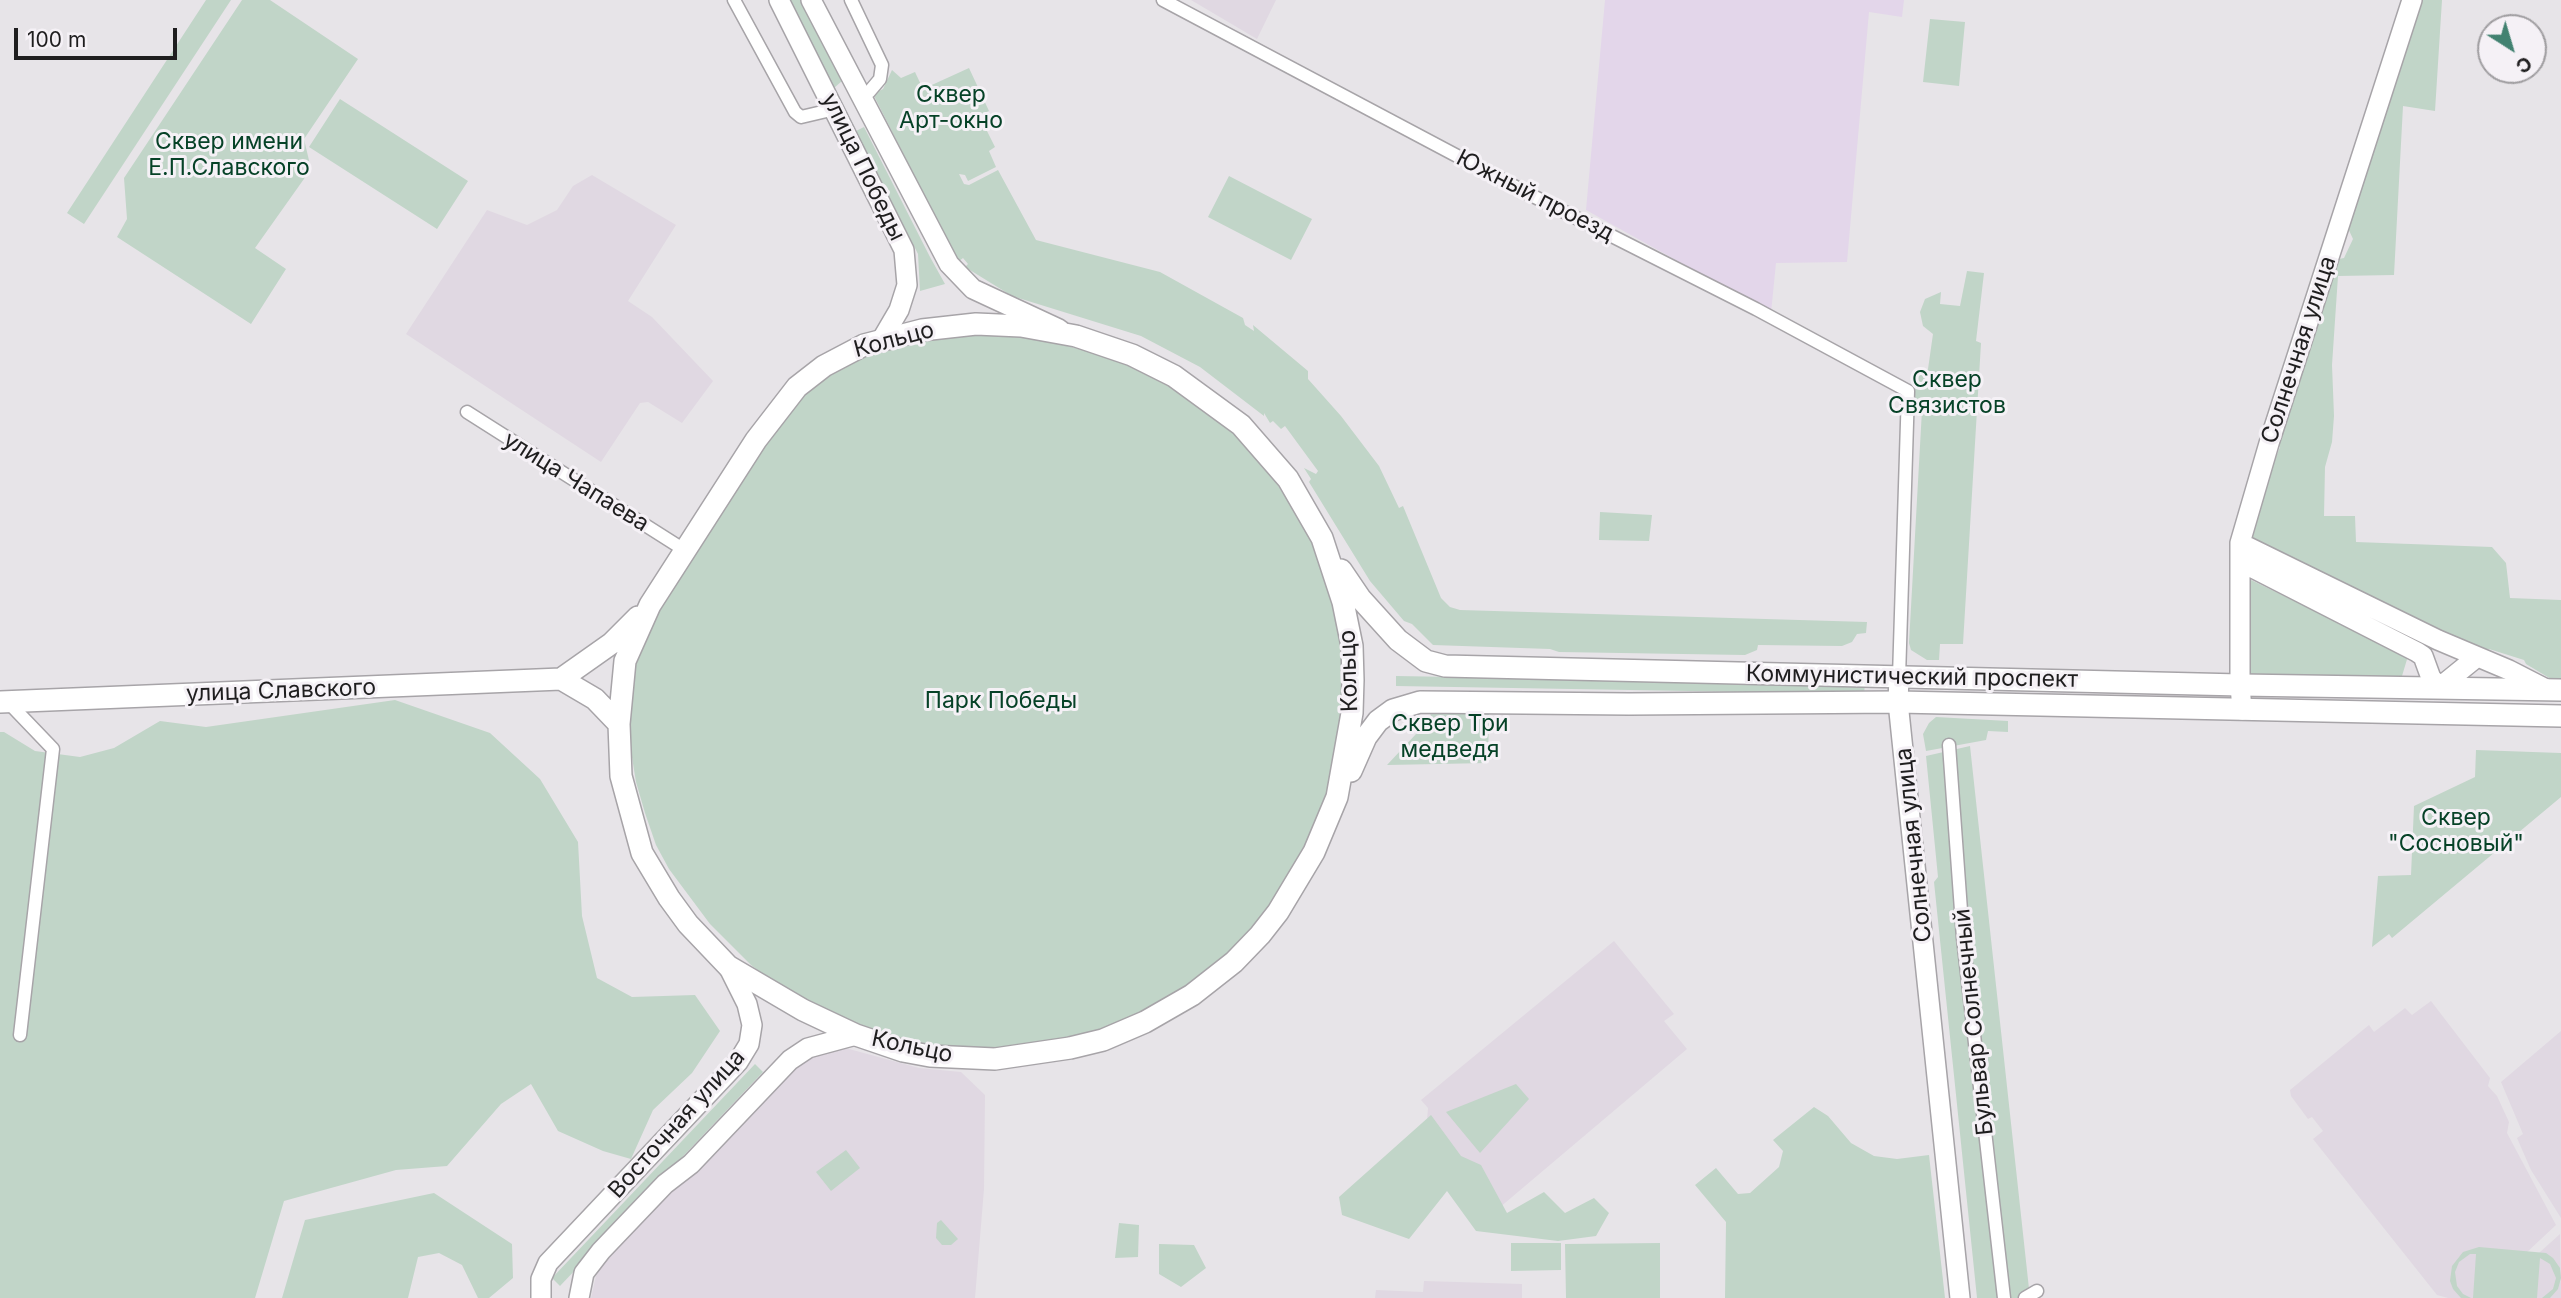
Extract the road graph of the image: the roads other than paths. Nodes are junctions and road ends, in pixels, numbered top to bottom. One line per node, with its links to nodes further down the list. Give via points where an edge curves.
1 (734, 0): 8 (street, улица Победы, via 790,107 801,117)
2 (779, 0): 8 (street, улица Победы)
3 (811, 0): 7 (street, улица Победы)
4 (851, 0): 7 (street, via 883,65 880,79)
5 (1163, 0): 11 (street, Южный проезд)
6 (2412, 0): 15 (street, Солнечная улица, via 2270,440)
7 (860, 98): 8 (street); 9 (street, улица Победы, via 949,264 973,289)
8 (835, 109): 10 (street, улица Победы, via 904,250 907,285)
9 (1076, 336): 10 (main road, Кольцо, via 976,324); 13 (main road, Кольцо, via 1149,362 1241,425 1288,479)
10 (882, 339): 14 (main road, Кольцо, via 847,352 797,387 756,440)
11 (1908, 391): 20 (street, Солнечная улица)
12 (467, 412): 14 (street, улица Чапаева)
13 (1322, 538): 20 (main road, Коммунистический проспект, via 1379,620 1416,655 1435,665); 33 (main road, Кольцо, via 1352,646 1352,713)
14 (686, 551): 16 (main road, Кольцо)
15 (2241, 553): 17 (street); 18 (street); 22 (street, Солнечная улица)
16 (650, 605): 21 (main road, via 612,643); 31 (main road, Кольцо, via 625,661)
17 (2438, 640): 19 (street); 24 (street)
18 (2417, 652): 23 (street, via 2411,680); 24 (street)
19 (2477, 657): 24 (street); 25 (street)
20 (1899, 677): 22 (main road, Коммунистический проспект); 27 (street, Солнечная улица)
21 (561, 679): 26 (main road, улица Славского); 31 (main road, via 595,699)
22 (2240, 685): 23 (main road, Коммунистический проспект); 28 (street, Солнечная улица)
23 (2402, 687): 24 (main road, Коммунистический проспект)
24 (2440, 687): 25 (main road, Коммунистический проспект); 29 (street)
25 (2554, 690)
26 (4, 702): 35 (street, via 53,749)
27 (1898, 702): 28 (main road, Коммунистический проспект); 33 (main road, Коммунистический проспект, via 1420,702 1384,715 1366,737); 40 (street, Солнечная улица)
28 (2242, 710): 29 (main road, Коммунистический проспект)
29 (2439, 714): 30 (main road, Коммунистический проспект)
30 (2561, 716)
31 (619, 724): 34 (main road, Кольцо, via 621,776 642,853 681,915)
32 (1949, 745): 41 (street, Бульвар Солнечный, via 1964,938)
33 (1337, 797): 36 (main road, Кольцо, via 1314,852 1260,935 1192,995 1145,1022 1103,1040 995,1059 930,1056)
34 (728, 967): 36 (main road, Кольцо); 38 (street, Восточная улица, via 747,1004 752,1025 749,1044 738,1062 548,1264 541,1279)
35 (20, 1035)
36 (856, 1035): 39 (street, via 808,1048 790,1060 601,1251 584,1273)
37 (2038, 1291): 42 (street)
38 (541, 1298)
39 (579, 1298)
40 (1960, 1298)
41 (2004, 1298)
42 (2025, 1298)

